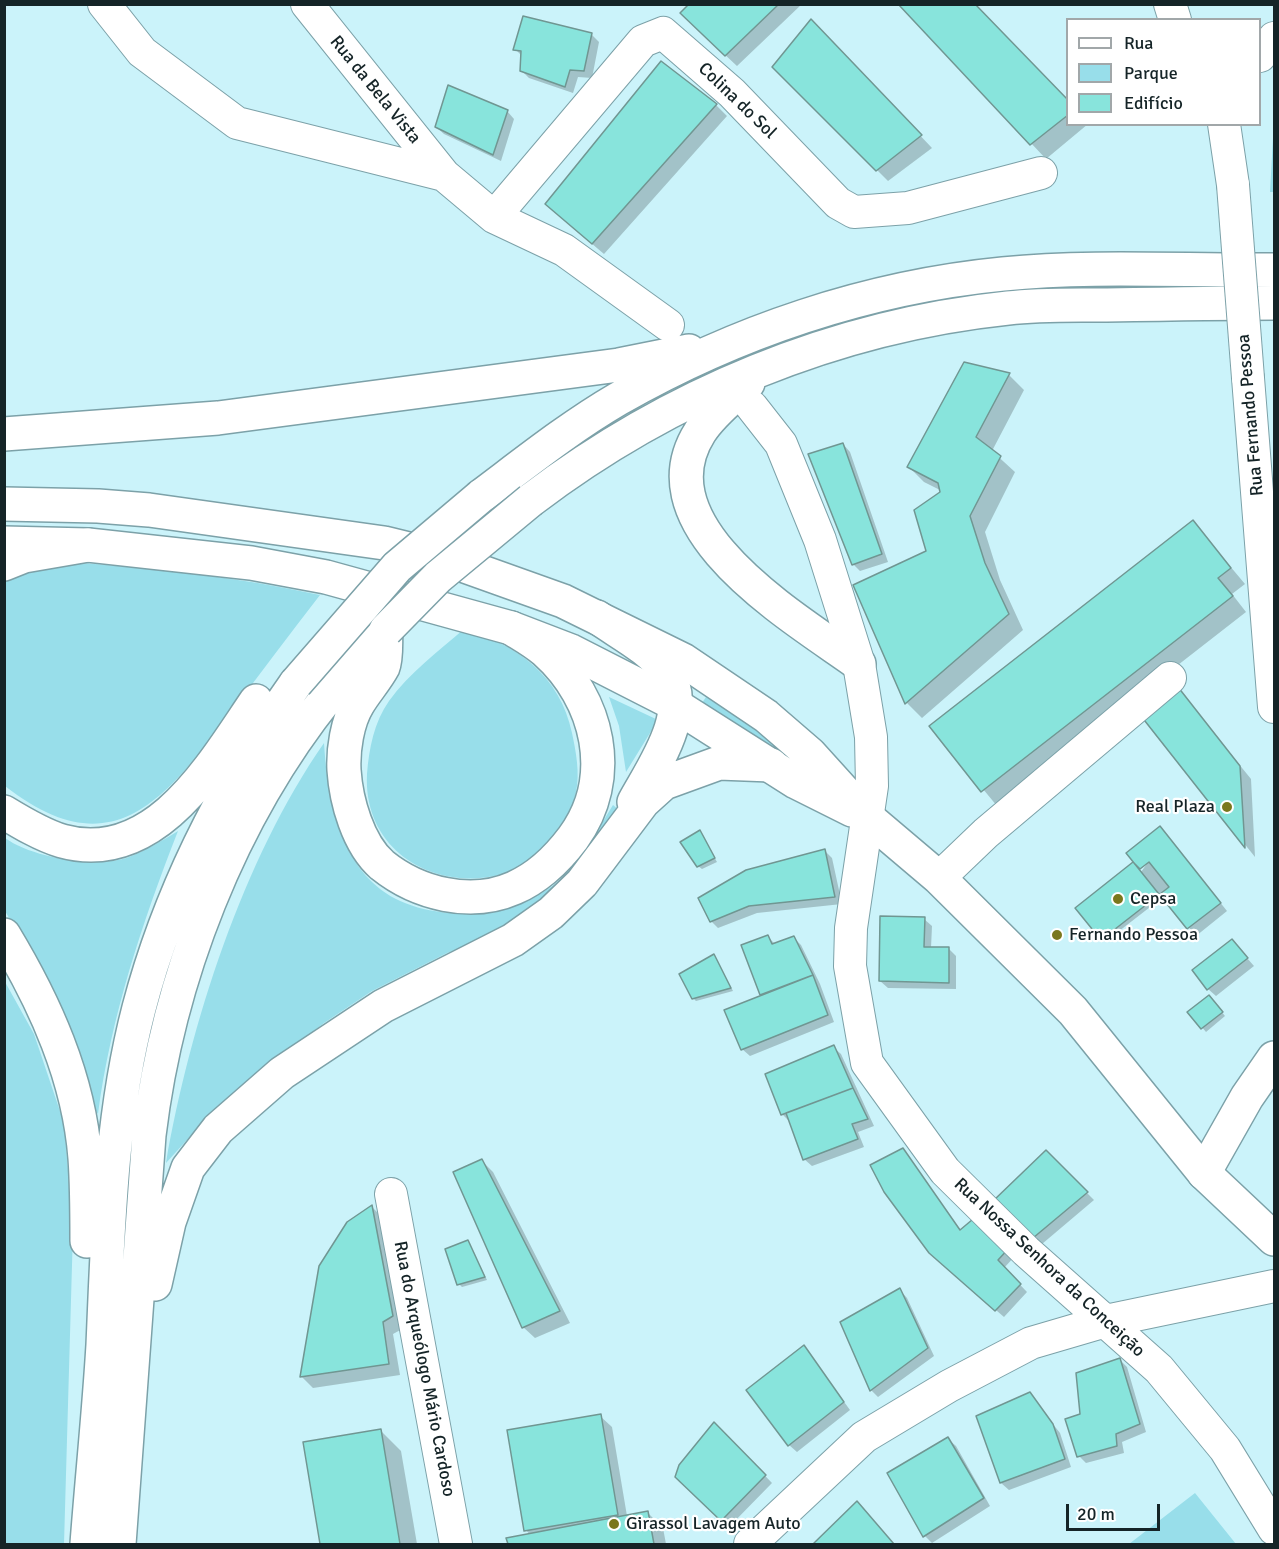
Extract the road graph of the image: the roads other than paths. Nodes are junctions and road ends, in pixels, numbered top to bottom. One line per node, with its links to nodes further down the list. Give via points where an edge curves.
1 (104, 4): 7 (street, via 142,52 237,123)
2 (307, 4): 7 (street, Rua da Bela Vista)
3 (1275, 38): 4 (street)
4 (1261, 55)
5 (1224, 126): 27 (street, Rua Fernando Pessoa, bridge, via 1233,185)
6 (1041, 173): 8 (street, Colina do Sol, via 908,208 854,212 838,203 732,93 663,33 642,41)
7 (444, 175): 8 (street)
8 (494, 217): 11 (street, via 564,250)
9 (1275, 270): 12 (main road, via 1051,272 956,280 854,300)
10 (1275, 303): 13 (main road, via 1052,306 960,313 867,334)
11 (668, 325)
12 (746, 339): 15 (main road, via 619,365 241,415 134,427); 25 (main road, bridge, via 617,400 481,496 397,567)
13 (764, 369): 22 (main road, bridge, via 627,433 531,500 438,577); 23 (main road, via 700,432 687,480 692,506 721,556 751,585)
14 (752, 407): 23 (street, Rua Nossa Senhora da Conceição, via 781,444 820,540)
15 (4, 434)
16 (4, 504): 20 (main road, via 149,510 384,543 496,576)
17 (4, 543): 18 (main road)
18 (88, 545): 19 (main road, via 24,556); 21 (main road, via 217,558 326,577)
19 (4, 564)
20 (597, 617): 26 (main road, via 653,657 666,671); 30 (main road, via 683,660 766,716 810,754)
21 (511, 628): 22 (main road, via 550,658 576,690 587,713 598,746 599,775 592,807 564,851 514,888 485,896 450,897 410,883 381,864 360,834 348,801 344,769 347,734 356,707 384,665); 26 (main road, via 571,651)
22 (386, 630): 40 (main road, via 329,694 270,781 220,878 181,985 154,1089)
23 (859, 664): 30 (street, Rua Nossa Senhora da Conceição, via 871,737 872,786)
24 (1170, 678): 32 (street)
25 (296, 683): 29 (main road, via 258,697 192,790 145,830 102,844 62,841); 41 (main road, via 237,771 188,869 148,978 128,1058 113,1146)
26 (676, 705): 28 (main road); 31 (main road, via 670,730)
27 (1275, 707)
28 (771, 765): 30 (main road, via 796,782); 31 (main road, via 719,763 664,783 643,802)
29 (4, 812)
30 (867, 817): 32 (main road); 39 (street, Rua Nossa Senhora da Conceição, via 851,928 850,966 867,1063 945,1171 1026,1251)
31 (615, 838): 40 (main road, via 582,883 551,913 513,940 383,1006 282,1073 218,1129 194,1159 181,1185 157,1280)
32 (939, 878): 35 (main road, via 1073,1011)
33 (4, 935): 41 (main road, via 48,1018 71,1081 85,1157 88,1285)
34 (1275, 1058): 35 (main road, via 1246,1097)
35 (1204, 1173): 37 (main road)
36 (391, 1194): 45 (street, Rua do Arqueólogo Mário Cardoso)
37 (1275, 1239)
38 (1275, 1286): 39 (street)
39 (1106, 1321): 42 (street, Rua Nossa Senhora da Conceição, via 1159,1369 1225,1449); 46 (street, via 1031,1343 864,1437)
40 (134, 1345): 44 (main road)
41 (102, 1348): 43 (main road)
42 (1275, 1529)
43 (87, 1545)
44 (119, 1545)
45 (456, 1545)
46 (750, 1545)

